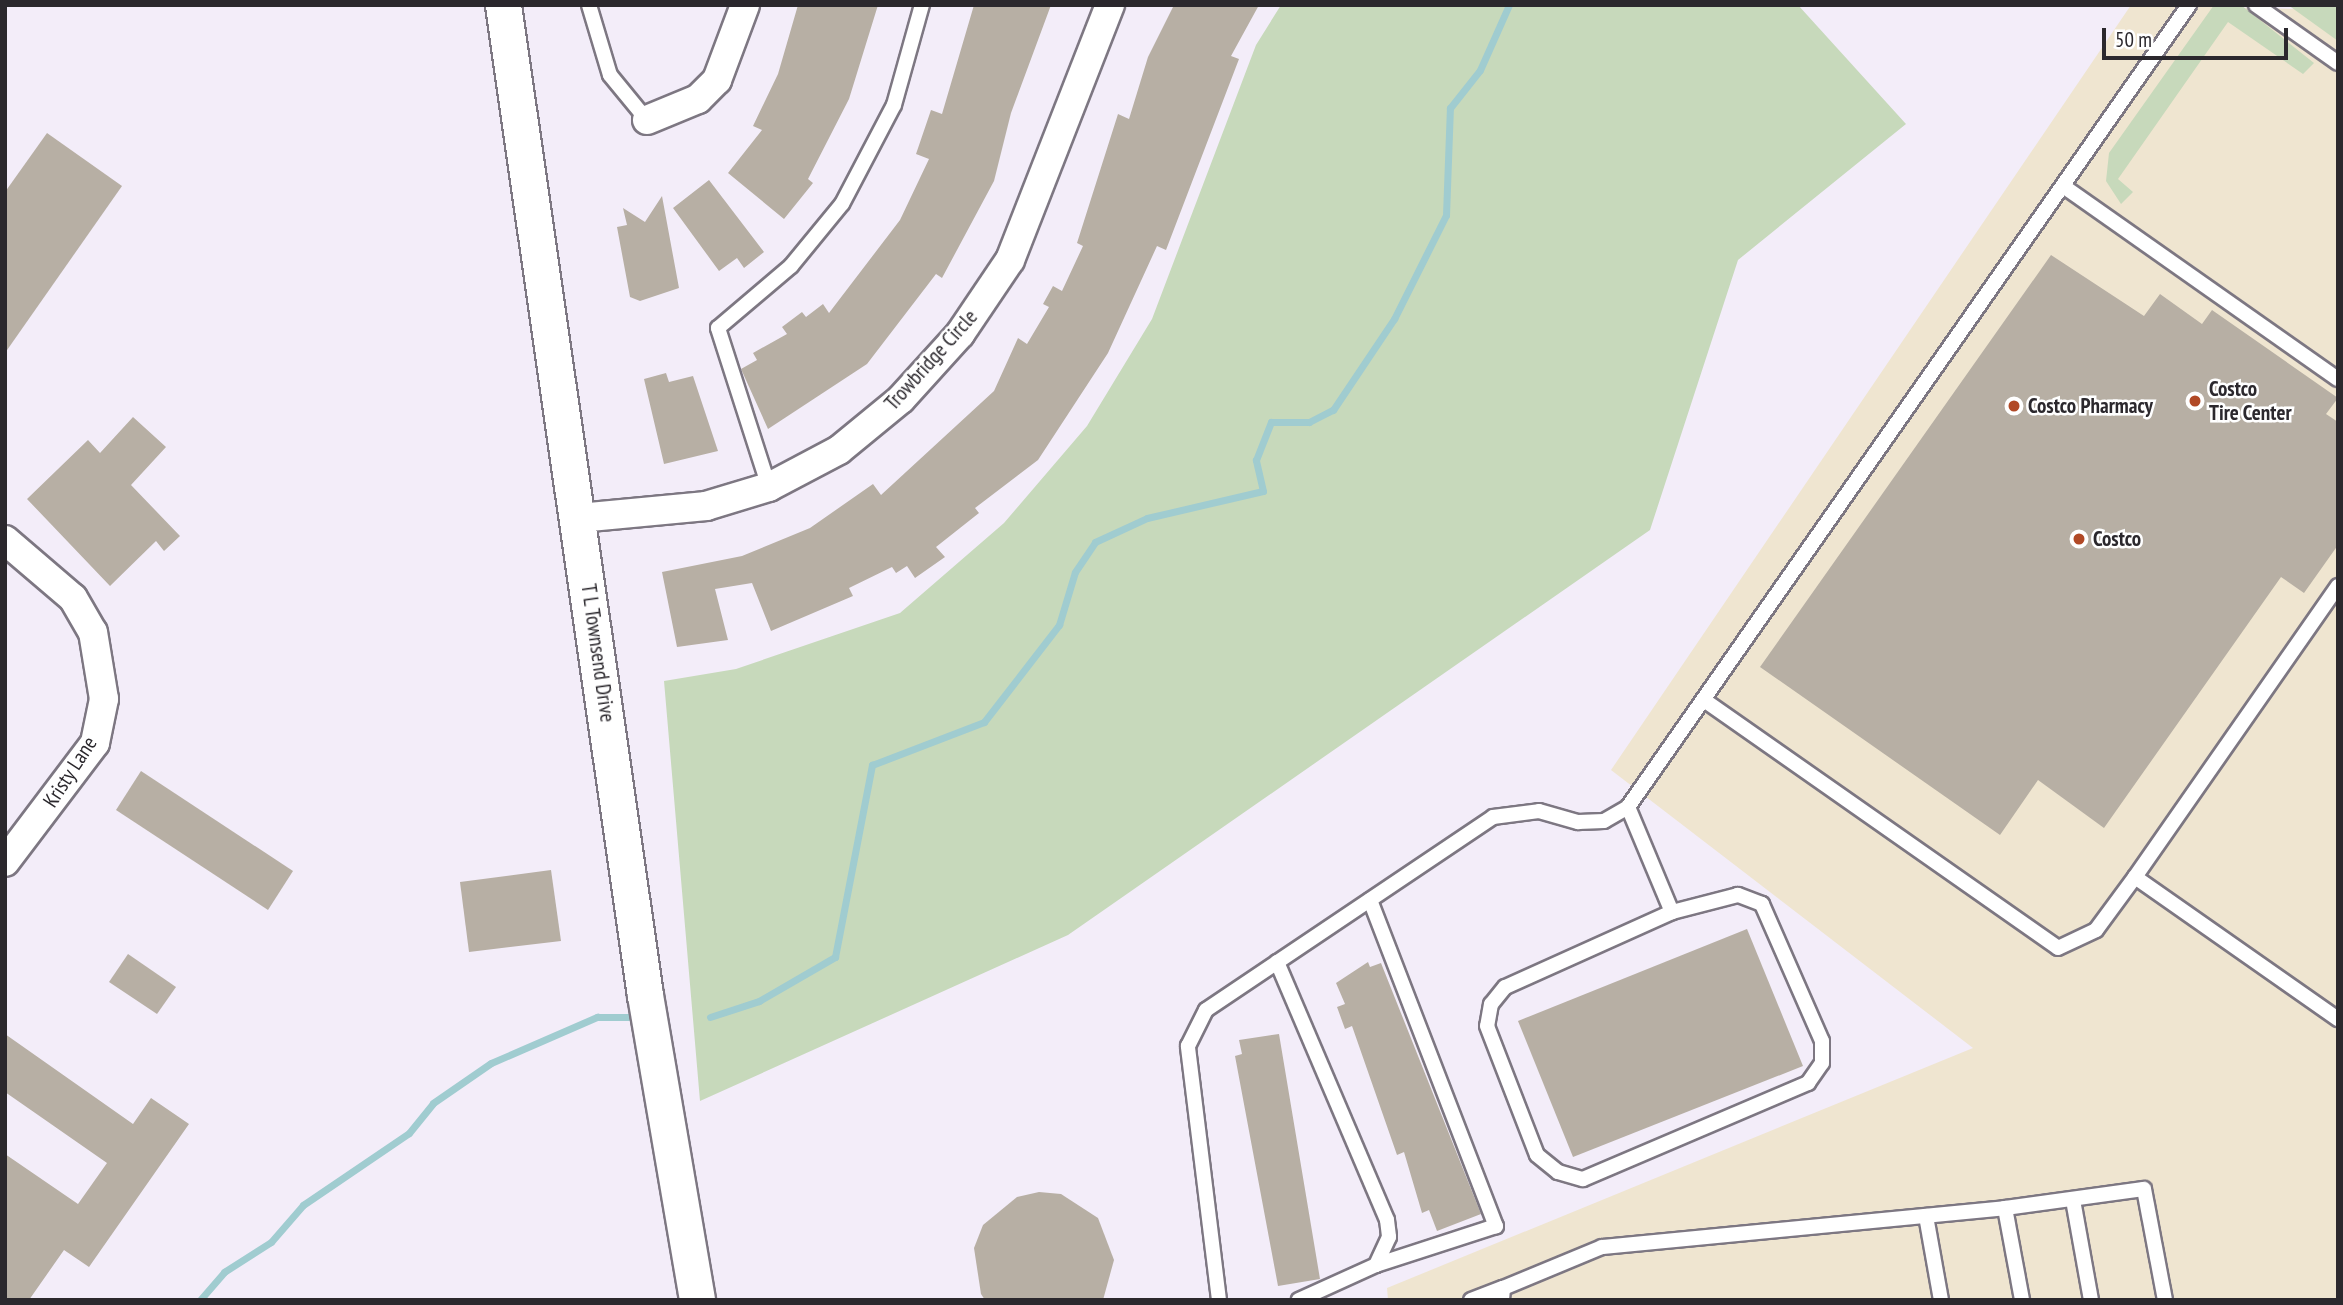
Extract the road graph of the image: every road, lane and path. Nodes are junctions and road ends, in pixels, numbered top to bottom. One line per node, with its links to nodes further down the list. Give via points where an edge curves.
1 (503, 5): 13 (street, T L Townsend Drive)
2 (589, 5): 9 (lane, via 610,75)
3 (745, 5): 9 (street, via 717,80 698,99)
4 (922, 5): 12 (lane, via 894,105 842,204 791,266 718,328)
5 (1110, 5): 12 (street, Trowbridge Circle, via 1010,260 960,334 901,399 839,450)
6 (2189, 5): 10 (lane)
7 (2256, 5): 8 (lane)
8 (2338, 62)
9 (647, 120)
10 (2066, 188): 11 (lane); 16 (lane)
11 (2338, 379)
12 (769, 487): 13 (street, Trowbridge Circle, via 706,506)
13 (579, 518): 29 (street, T L Townsend Drive, via 645,995)
14 (5, 540): 18 (street, Kristy Lane, via 80,610 93,632 104,699 95,743)
15 (2338, 586): 19 (lane)
16 (1704, 700): 17 (lane); 19 (lane, via 2058,948 2096,930)
17 (1628, 807): 20 (lane, via 1604,821 1578,822 1539,811 1493,817); 21 (lane)
18 (5, 862)
19 (2135, 877): 23 (lane)
20 (1370, 900): 22 (lane); 27 (lane, via 1496,1226)
21 (1672, 912): 21 (lane, via 1505,988 1491,1004 1488,1026 1537,1155 1558,1172 1583,1179 1808,1083 1822,1063 1822,1041 1762,904 1738,895)
22 (1277, 962): 27 (lane, via 1387,1220 1389,1237); 30 (lane, via 1206,1010 1188,1046)
23 (2338, 1019)
24 (2073, 1200): 25 (lane); 35 (lane); 36 (lane, via 2144,1189)
25 (2005, 1208): 26 (lane); 34 (lane)
26 (1926, 1216): 28 (lane, via 1602,1247); 33 (lane)
27 (1376, 1265): 31 (lane)
28 (1503, 1294): 32 (lane)
29 (696, 1300)
30 (1219, 1300)
31 (1299, 1300)
32 (1471, 1300)
33 (1941, 1300)
34 (2022, 1300)
35 (2091, 1300)
36 (2165, 1300)

